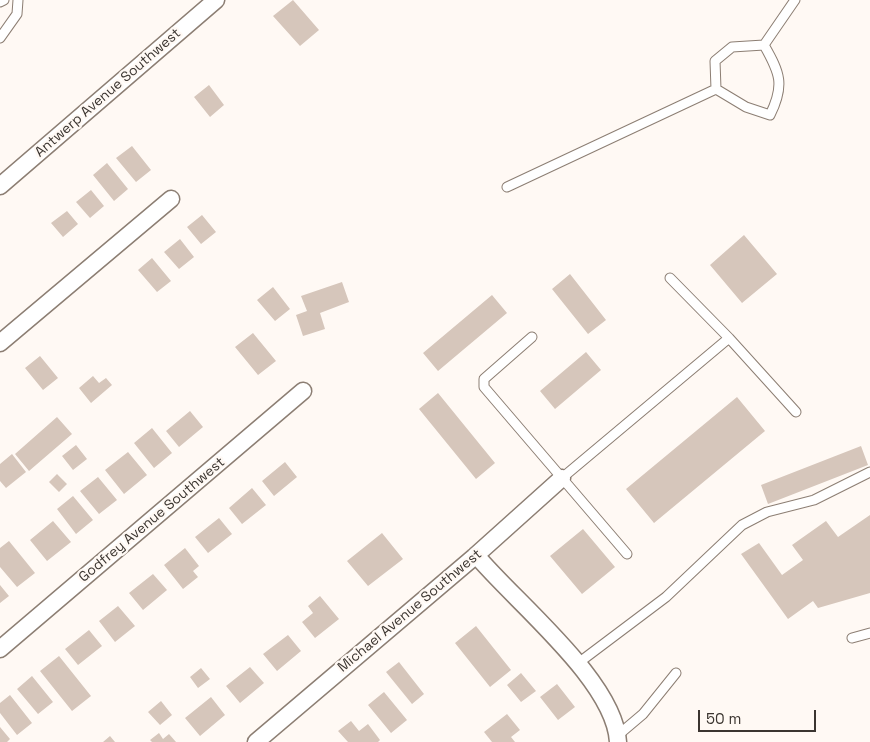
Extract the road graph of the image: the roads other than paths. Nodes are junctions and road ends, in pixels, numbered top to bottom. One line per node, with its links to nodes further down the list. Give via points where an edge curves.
1 (4, 0): 5 (lane)
2 (18, 0): 6 (lane, via 17,14)
3 (216, 0): 9 (street, Antwerp Avenue Southwest)
4 (795, 0): 7 (lane)
5 (0, 2)
6 (0, 38)
7 (764, 45): 8 (lane, via 732,47 715,62); 8 (lane, via 778,70 778,98 770,115)
8 (716, 89): 10 (lane)
9 (0, 186)
10 (506, 187)
11 (171, 199): 15 (street)
12 (670, 278): 14 (lane)
13 (532, 337): 19 (lane, via 484,379 484,387)
14 (729, 338): 17 (lane); 19 (lane)
15 (0, 343)
16 (303, 391): 24 (street, Godfrey Avenue Southwest)
17 (796, 412)
18 (870, 472): 25 (lane, via 814,500 767,512 742,525 666,597)
19 (562, 478): 20 (lane); 21 (street, Michael Avenue Southwest)
20 (627, 554)
21 (476, 555): 25 (street); 28 (street, Michael Avenue Southwest)
22 (870, 633): 23 (lane)
23 (852, 638)
24 (0, 649)
25 (577, 664): 27 (street, via 606,701 615,720)
26 (676, 673): 27 (lane, via 643,714)
27 (614, 740)
28 (256, 742)

